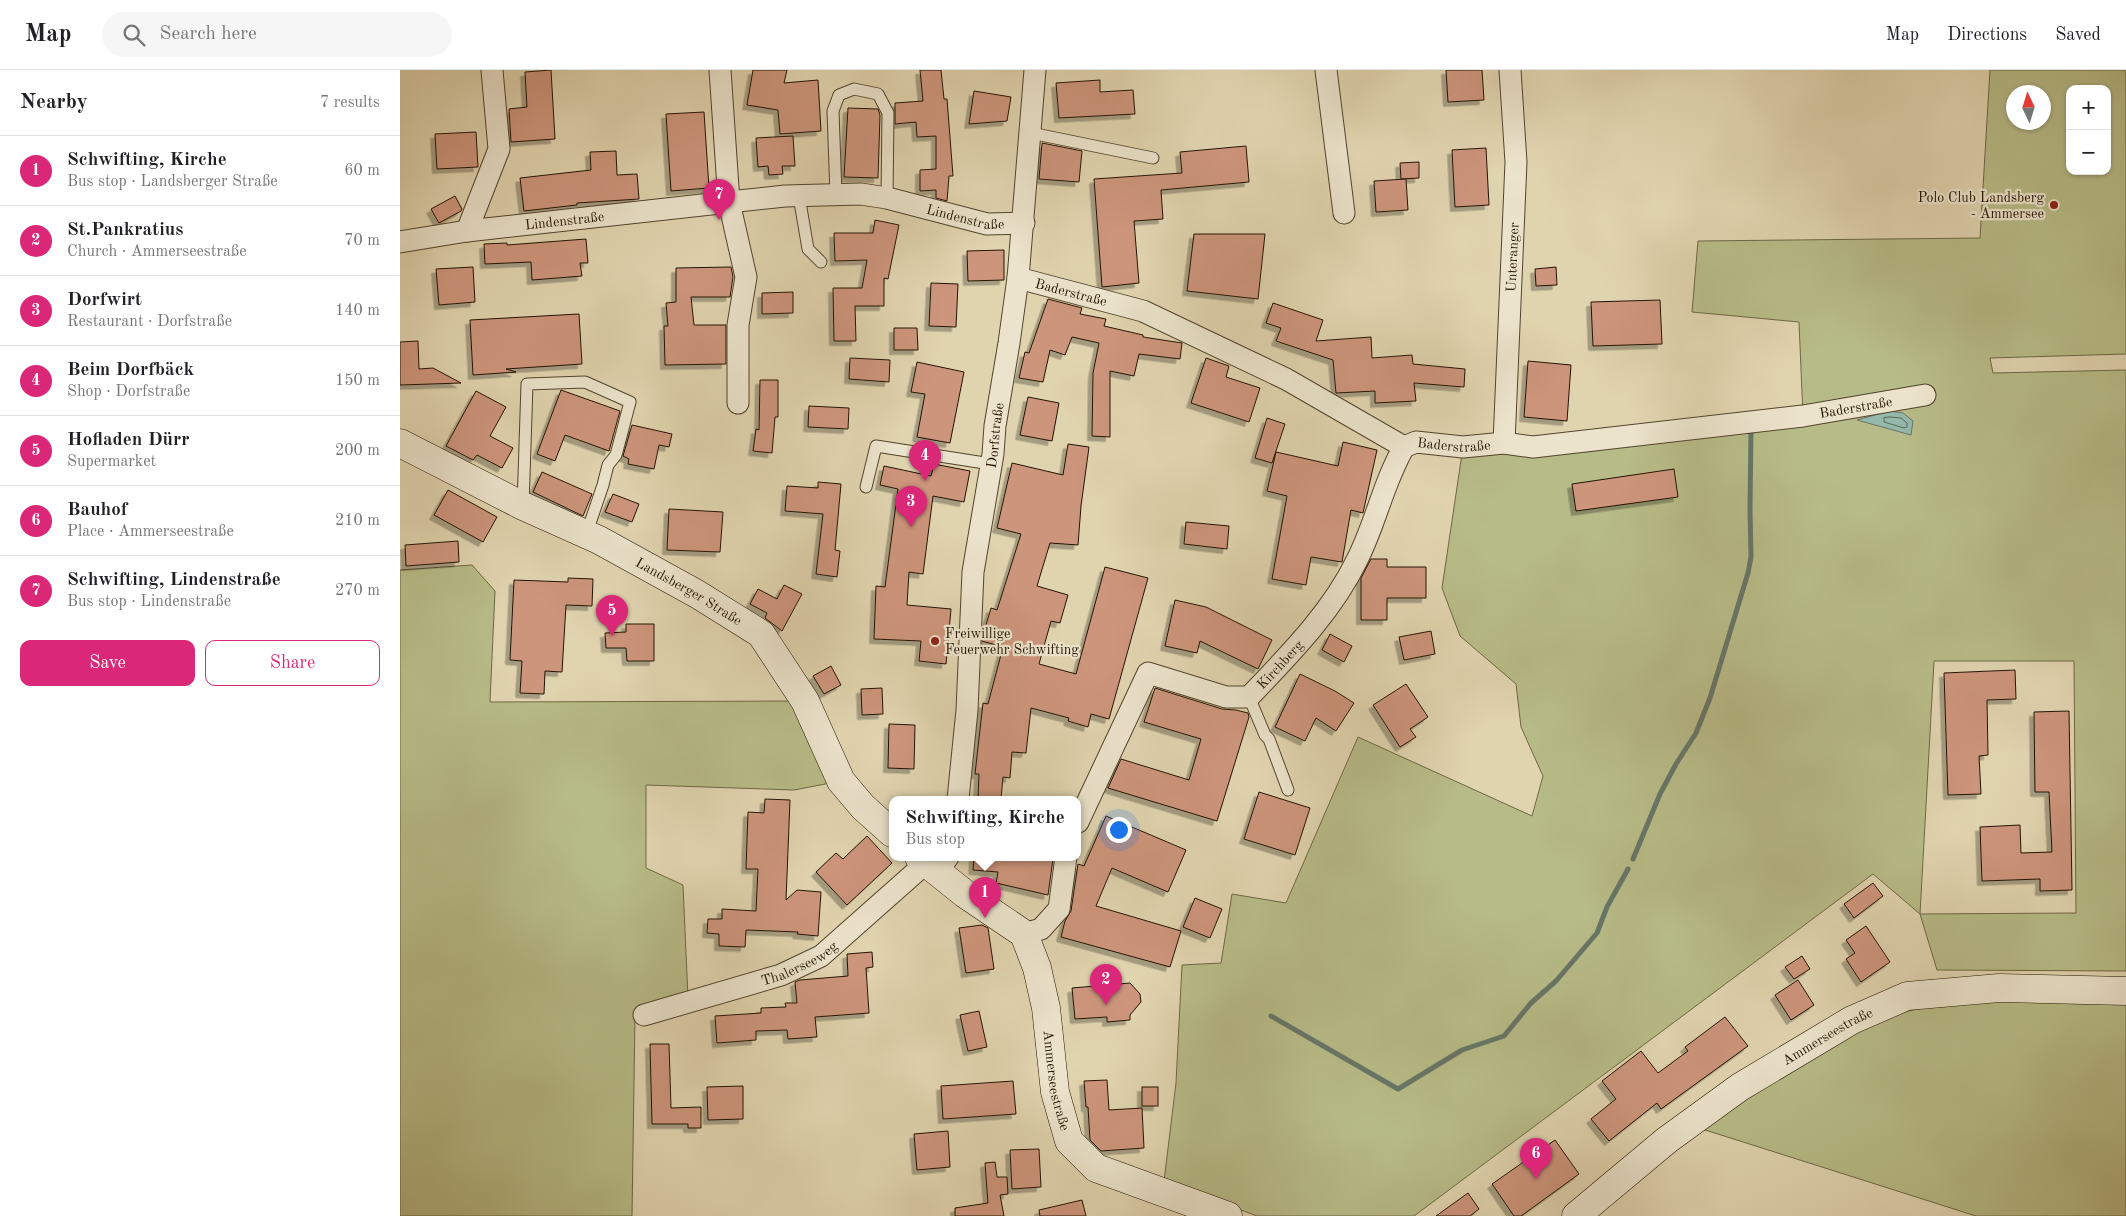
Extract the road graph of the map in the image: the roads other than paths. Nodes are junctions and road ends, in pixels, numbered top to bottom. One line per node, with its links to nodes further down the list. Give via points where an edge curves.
1 (492, 70): 14 (street, via 500,149)
2 (720, 70): 11 (street)
3 (1035, 70): 6 (street, Dorfstraße)
4 (1326, 70): 12 (street)
5 (1510, 70): 21 (street, Unteranger, via 1516,162)
6 (1031, 133): 7 (lane); 13 (street, Dorfstraße)
7 (1153, 158)
8 (836, 195): 9 (street, Lindenstraße); 10 (street, Lindenstraße); 10 (lane, via 833,111 839,95 854,89 878,94 888,112)
9 (799, 196): 11 (street, Lindenstraße); 16 (lane, via 808,249)
10 (887, 198): 13 (street, Lindenstraße, via 987,224)
11 (730, 202): 14 (street, Lindenstraße); 19 (street, via 746,277 738,325)
12 (1344, 213)
13 (1024, 223): 17 (street, Dorfstraße)
14 (467, 231): 15 (street, Lindenstraße)
15 (400, 242)
16 (821, 262)
17 (1018, 278): 22 (street, Baderstraße, via 1143,311 1286,379); 23 (street, Dorfstraße)
18 (1925, 395): 21 (street, Baderstraße, via 1803,416 1533,447)
19 (738, 403)
20 (400, 443): 25 (street, Landsberger Straße)
21 (1504, 443): 22 (street, Baderstraße, via 1463,447 1416,442)
22 (1404, 447): 27 (street, Kirchberg, via 1393,467 1358,560 1319,620)
23 (991, 464): 24 (lane, via 876,446); 29 (street, Dorfstraße, via 973,572 967,710)
24 (866, 486)
25 (523, 506): 26 (street, Landsberger Straße); 26 (lane, via 527,384 585,382 630,402 616,455 608,465)
26 (586, 535): 31 (street, Landsberger Straße, via 697,594 761,634 805,701 841,781)
27 (1249, 697): 28 (lane); 30 (street, Kirchberg, via 1226,697 1148,674)
28 (1288, 790)
29 (958, 796)
30 (1081, 816)
31 (889, 830)
32 (1065, 861): 34 (street, via 1059,909 1041,929)
33 (932, 862): 34 (street); 36 (street, Thalerseeweg, via 822,956 781,975)
34 (1024, 934): 37 (street, Ammerseestraße, via 1041,984 1055,1092 1069,1142 1096,1168)
35 (2126, 991): 38 (street, Ammerseestraße, via 1999,988 1907,996 1852,1020 1740,1087 1667,1140)
36 (644, 1015)
37 (1228, 1216)
38 (1576, 1216)

